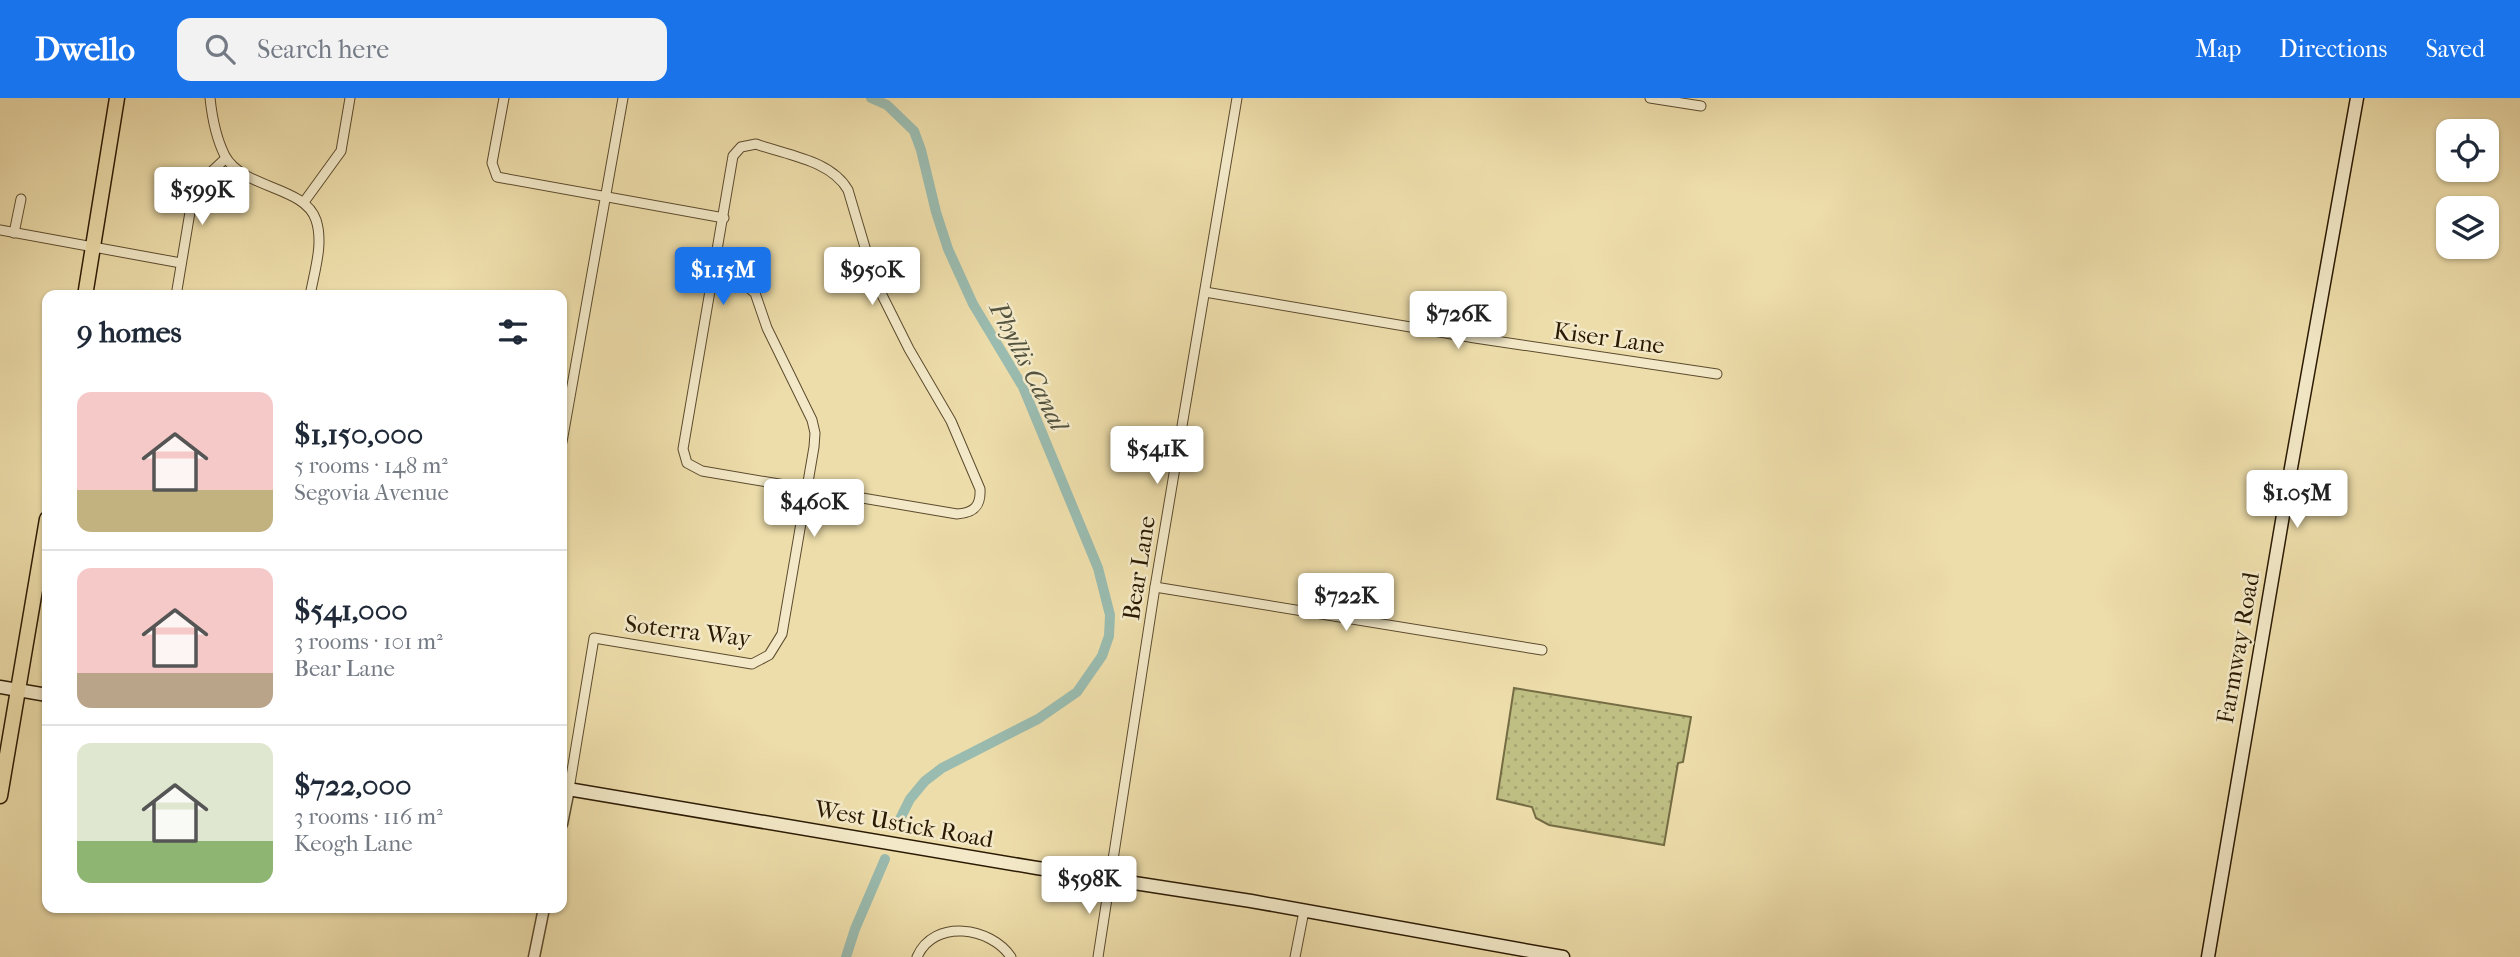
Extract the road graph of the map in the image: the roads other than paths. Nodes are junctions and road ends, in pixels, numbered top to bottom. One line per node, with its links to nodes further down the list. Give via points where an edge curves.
1 (117, 98): 17 (main road)
2 (210, 98): 10 (street)
3 (350, 98): 13 (street, via 341,151)
4 (504, 98): 11 (street, via 492,163 497,177)
5 (623, 98): 11 (street)
6 (1237, 98): 23 (street, Bear Lane)
7 (1650, 98): 9 (street)
8 (2357, 98): 45 (main road, Farmway Road)
9 (1702, 106)
10 (226, 158): 13 (street, via 261,184); 18 (street, via 194,188)
11 (605, 195): 14 (street); 25 (street)
12 (21, 198): 16 (street)
13 (304, 202): 22 (street, via 316,218 320,240)
14 (723, 218): 19 (street); 26 (street, via 733,156 741,147 756,144 828,169 841,179 876,281 951,421 980,489 980,500 976,508 957,514)
15 (0, 230): 16 (street)
16 (14, 233): 17 (street)
17 (93, 246): 18 (street); 20 (main road)
18 (181, 262): 21 (street)
19 (713, 279): 26 (street, Soterra Way, via 744,284 755,293 815,433); 26 (street, via 683,449 687,463 702,471)
20 (86, 290)
21 (177, 290)
22 (311, 290)
23 (1205, 292): 24 (street, Kiser Lane); 28 (street, Bear Lane)
24 (1717, 374)
25 (567, 413)
26 (808, 487): 33 (street, Soterra Way, via 782,634 769,654 752,664 594,638)
27 (42, 548): 31 (main road)
28 (1155, 587): 29 (street); 36 (street, Bear Lane)
29 (1542, 650)
30 (0, 687): 31 (main road)
31 (18, 690): 32 (main road); 35 (main road)
32 (42, 694)
33 (567, 778)
34 (567, 788): 36 (main road, West Ustick Road)
35 (0, 796)
36 (1110, 880): 37 (main road, West Ustick Road); 42 (street, Bear Lane)
37 (1304, 911): 43 (street); 44 (main road, West Ustick Road)
38 (543, 913): 39 (street)
39 (534, 957)
40 (917, 957): 41 (street, via 935,937 954,930 983,934 999,942)
41 (1011, 957)
42 (1098, 957)
43 (1295, 957)
44 (1563, 957)
45 (2208, 957)

